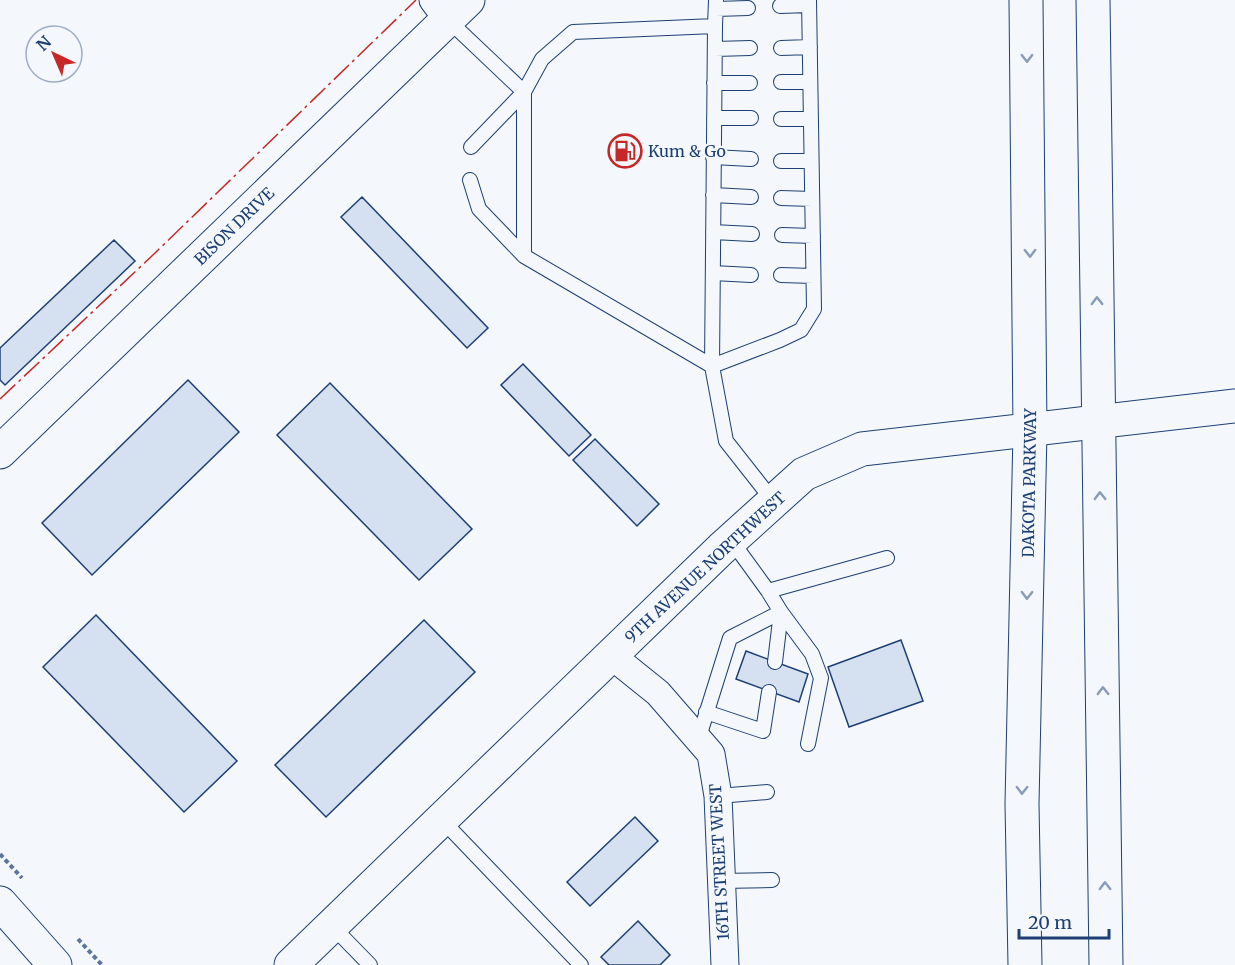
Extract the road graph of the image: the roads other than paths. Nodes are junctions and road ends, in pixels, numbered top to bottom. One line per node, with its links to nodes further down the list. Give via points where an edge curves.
1 (1026, 0): 44 (main road, DAKOTA PARKWAY, one-way to 44)
2 (1093, 0): 43 (main road, one-way to 2)
3 (809, 3): 5 (lane); 9 (lane)
4 (716, 4): 7 (lane); 8 (lane)
5 (780, 6)
6 (450, 7): 17 (lane); 45 (main road, BISON DRIVE)
7 (748, 8)
8 (715, 26): 12 (lane); 17 (lane, via 573,32 542,59)
9 (810, 47): 11 (lane); 14 (lane)
10 (750, 48): 12 (lane)
11 (782, 48)
12 (715, 49): 15 (lane)
13 (781, 82): 14 (lane)
14 (810, 82): 21 (lane)
15 (714, 83): 16 (lane); 18 (lane)
16 (750, 83)
17 (524, 92): 22 (lane); 36 (lane)
18 (714, 118): 19 (lane); 23 (lane)
19 (751, 118)
20 (781, 119): 21 (lane)
21 (811, 119): 26 (lane)
22 (471, 147)
23 (713, 158): 24 (lane); 28 (lane)
24 (751, 159)
25 (781, 161): 26 (lane)
26 (812, 161): 31 (lane)
27 (470, 180): 36 (lane, via 479,208)
28 (713, 195): 29 (lane); 32 (lane)
29 (751, 197)
30 (781, 198): 31 (lane)
31 (812, 199): 35 (lane)
32 (713, 232): 33 (lane); 37 (lane)
33 (752, 234)
34 (782, 235): 35 (lane)
35 (813, 236): 40 (lane)
36 (524, 256): 41 (lane)
37 (713, 273): 38 (lane); 41 (lane)
38 (751, 275)
39 (781, 275): 40 (lane)
40 (813, 276): 41 (lane, via 814,309 801,330)
41 (712, 366): 46 (lane, via 726,441)
42 (1235, 406): 43 (main road, 9TH AVENUE NORTHWEST)
43 (1099, 422): 44 (main road, 9TH AVENUE NORTHWEST); 70 (main road, one-way to 43)
44 (1030, 431): 46 (main road, 9TH AVENUE NORTHWEST, via 861,449 804,474); 69 (main road, DAKOTA PARKWAY, one-way to 69, via 1022,804)
45 (0, 452)
46 (774, 502): 47 (main road, 9TH AVENUE NORTHWEST)
47 (731, 540): 49 (lane); 51 (main road, 9TH AVENUE NORTHWEST)
48 (886, 558): 49 (lane)
49 (768, 591): 50 (lane)
50 (781, 612): 52 (lane); 54 (lane, via 730,638); 56 (lane, via 812,654 821,678)
51 (612, 656): 55 (street, 16TH STREET WEST, via 658,693); 59 (main road, 9TH AVENUE NORTHWEST)
52 (775, 662)
53 (769, 692): 54 (lane, via 763,731)
54 (706, 712): 55 (lane)
55 (698, 740): 58 (street, 16TH STREET WEST, via 711,754)
56 (808, 744)
57 (767, 792): 58 (lane)
58 (718, 796): 61 (street, 16TH STREET WEST)
59 (442, 820): 63 (main road, 9TH AVENUE NORTHWEST); 67 (lane)
60 (772, 880): 61 (lane)
61 (720, 881): 68 (street, 16TH STREET WEST)
62 (0, 903): 64 (main road)
63 (332, 926): 65 (main road, 9TH AVENUE NORTHWEST); 66 (lane)
64 (55, 965)
65 (291, 965)
66 (370, 965)
67 (581, 965)
68 (725, 965)
69 (1025, 965)
70 (1106, 965)

